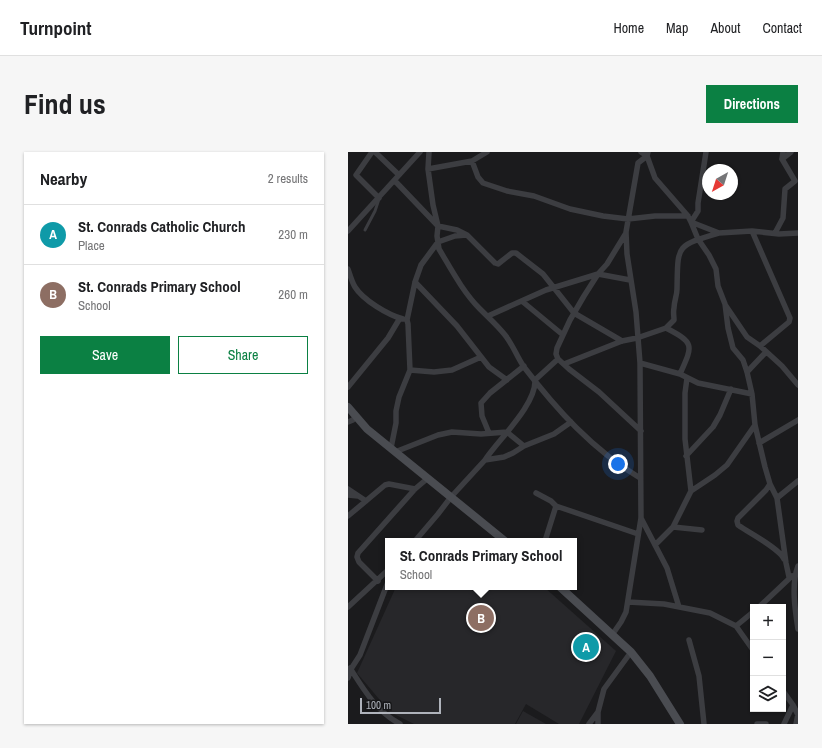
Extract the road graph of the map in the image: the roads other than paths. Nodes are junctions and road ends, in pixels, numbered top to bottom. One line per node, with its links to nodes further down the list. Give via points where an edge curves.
1 (372, 152): 16 (street, via 356,175)
2 (375, 152): 14 (street)
3 (420, 152): 14 (street)
4 (429, 152): 13 (street)
5 (487, 152): 12 (street)
6 (641, 152): 10 (street)
7 (706, 152): 19 (street, via 698,211)
8 (783, 152): 11 (street)
9 (791, 152): 11 (street)
10 (648, 154): 17 (street, via 655,178); 18 (street, via 638,163)
11 (782, 159): 26 (street, via 795,181 785,189 783,218)
12 (472, 161): 13 (street); 18 (street, via 483,183 534,196 570,209)
13 (428, 169): 20 (street)
14 (399, 175): 15 (street)
15 (395, 181): 16 (street); 20 (street)
16 (379, 198): 21 (lane); 22 (street)
17 (688, 216): 18 (street); 19 (street)
18 (628, 219): 24 (street)
19 (692, 222): 25 (street); 29 (street)
20 (438, 226): 28 (street); 30 (street)
21 (365, 230)
22 (348, 231)
23 (752, 231): 25 (street); 26 (street); 46 (street, via 790,318 789,322)
24 (626, 232): 32 (street); 33 (street)
25 (720, 233): 29 (street)
26 (775, 233): 27 (street)
27 (798, 233)
28 (467, 235): 30 (street); 35 (street, via 495,263 498,264 512,253 516,253 543,274)
29 (698, 239): 37 (street, via 716,269 718,286); 42 (street, via 686,244 679,252 674,320)
30 (438, 242): 34 (street, via 421,265); 39 (street, via 439,249 463,286)
31 (348, 269): 40 (street, via 355,287 365,298)
32 (598, 274): 33 (street); 35 (street); 38 (street)
33 (630, 280): 44 (street, via 636,312)
34 (415, 282): 41 (street); 48 (street, via 457,326)
35 (554, 288): 36 (street); 38 (street)
36 (523, 302): 39 (street); 43 (street)
37 (725, 304): 46 (street, via 747,337); 54 (street, via 734,348 743,360)
38 (574, 313): 43 (street); 45 (street)
39 (488, 316): 52 (street, via 506,336)
40 (400, 318): 41 (street); 60 (street, via 388,338)
41 (407, 320): 53 (street)
42 (666, 328): 44 (street); 55 (street, via 684,338 689,345 689,353)
43 (563, 335): 49 (street, via 557,348)
44 (637, 338): 45 (street); 50 (street)
45 (622, 341): 51 (street)
46 (760, 346): 47 (street)
47 (766, 352): 54 (street); 59 (street)
48 (481, 357): 53 (street, via 452,370); 57 (street)
49 (558, 359): 51 (street); 58 (street)
50 (640, 363): 55 (street); 69 (street)
51 (564, 364): 69 (street)
52 (524, 366): 57 (street); 58 (street)
53 (410, 370): 74 (street, via 396,411)
54 (747, 372): 62 (street)
55 (680, 374): 56 (street)
56 (686, 378): 61 (street, via 698,384); 75 (street)
57 (507, 380): 71 (street, via 481,403 482,416)
58 (535, 380): 67 (street); 70 (street, via 530,400)
59 (798, 385)
60 (348, 387)
61 (731, 389): 62 (street); 75 (street, via 713,427)
62 (752, 394): 68 (street)
63 (348, 407): 64 (main road)
64 (355, 417): 66 (street); 74 (main road)
65 (798, 420): 72 (street)
66 (348, 422)
67 (571, 422): 73 (street, via 554,434); 78 (street, via 612,459)
68 (755, 425): 72 (street); 83 (street, via 727,465)
69 (641, 431): 78 (street)
70 (507, 432): 71 (street); 73 (street); 76 (street)
71 (489, 433): 74 (street, via 452,432)
72 (759, 443): 80 (street)
73 (524, 446): 76 (street, via 504,457)
74 (393, 450): 77 (main road)
75 (686, 456): 83 (street)
76 (486, 460): 87 (street)
77 (428, 478): 82 (street); 87 (main road)
78 (640, 478): 92 (street)
79 (798, 481): 88 (street)
80 (770, 484): 88 (street); 100 (street, via 737,522 747,532 783,555)
81 (348, 489): 86 (street)
82 (415, 489): 89 (street, via 389,484); 104 (street, via 358,553 359,562)
83 (691, 491): 93 (street)
84 (536, 493): 90 (street)
85 (348, 495): 86 (street)
86 (360, 497): 89 (street)
87 (451, 497): 96 (street); 97 (main road)
88 (776, 498): 100 (street)
89 (366, 501): 91 (street)
90 (556, 506): 95 (street); 98 (street)
91 (348, 516)
92 (641, 518): 95 (street); 99 (street)
93 (673, 527): 94 (street); 99 (street)
94 (702, 530)
95 (638, 534): 107 (street)
96 (418, 538)
97 (501, 538)
98 (546, 538)
99 (655, 545): 110 (street, via 667,568)
100 (786, 563): 103 (street)
101 (798, 566): 103 (street)
102 (385, 573): 104 (street)
103 (792, 576): 108 (street); 113 (street)
104 (378, 581): 109 (street)
105 (385, 590): 118 (street, via 360,655)
106 (563, 590): 114 (main road)
107 (628, 602): 110 (street); 114 (street, via 622,622)
108 (762, 604)
109 (348, 607)
110 (679, 607): 112 (street, via 710,613)
111 (750, 614): 112 (street)
112 (736, 626): 116 (street)
113 (798, 629)
114 (612, 635): 117 (main road)
115 (689, 640): 128 (street, via 700,676)
116 (750, 646)
117 (631, 652): 122 (street, via 604,688); 127 (main road, via 650,676)
118 (349, 668): 119 (street); 124 (street, via 379,709)
119 (348, 678)
120 (786, 695): 121 (street)
121 (793, 705): 123 (street); 131 (street)
122 (598, 712): 125 (street); 126 (street)
123 (798, 714): 132 (street)
124 (400, 724)
125 (589, 724)
126 (598, 724)
127 (680, 724)
128 (704, 724)
129 (757, 724): 130 (street)
130 (766, 724)
131 (784, 724)
132 (796, 724)

